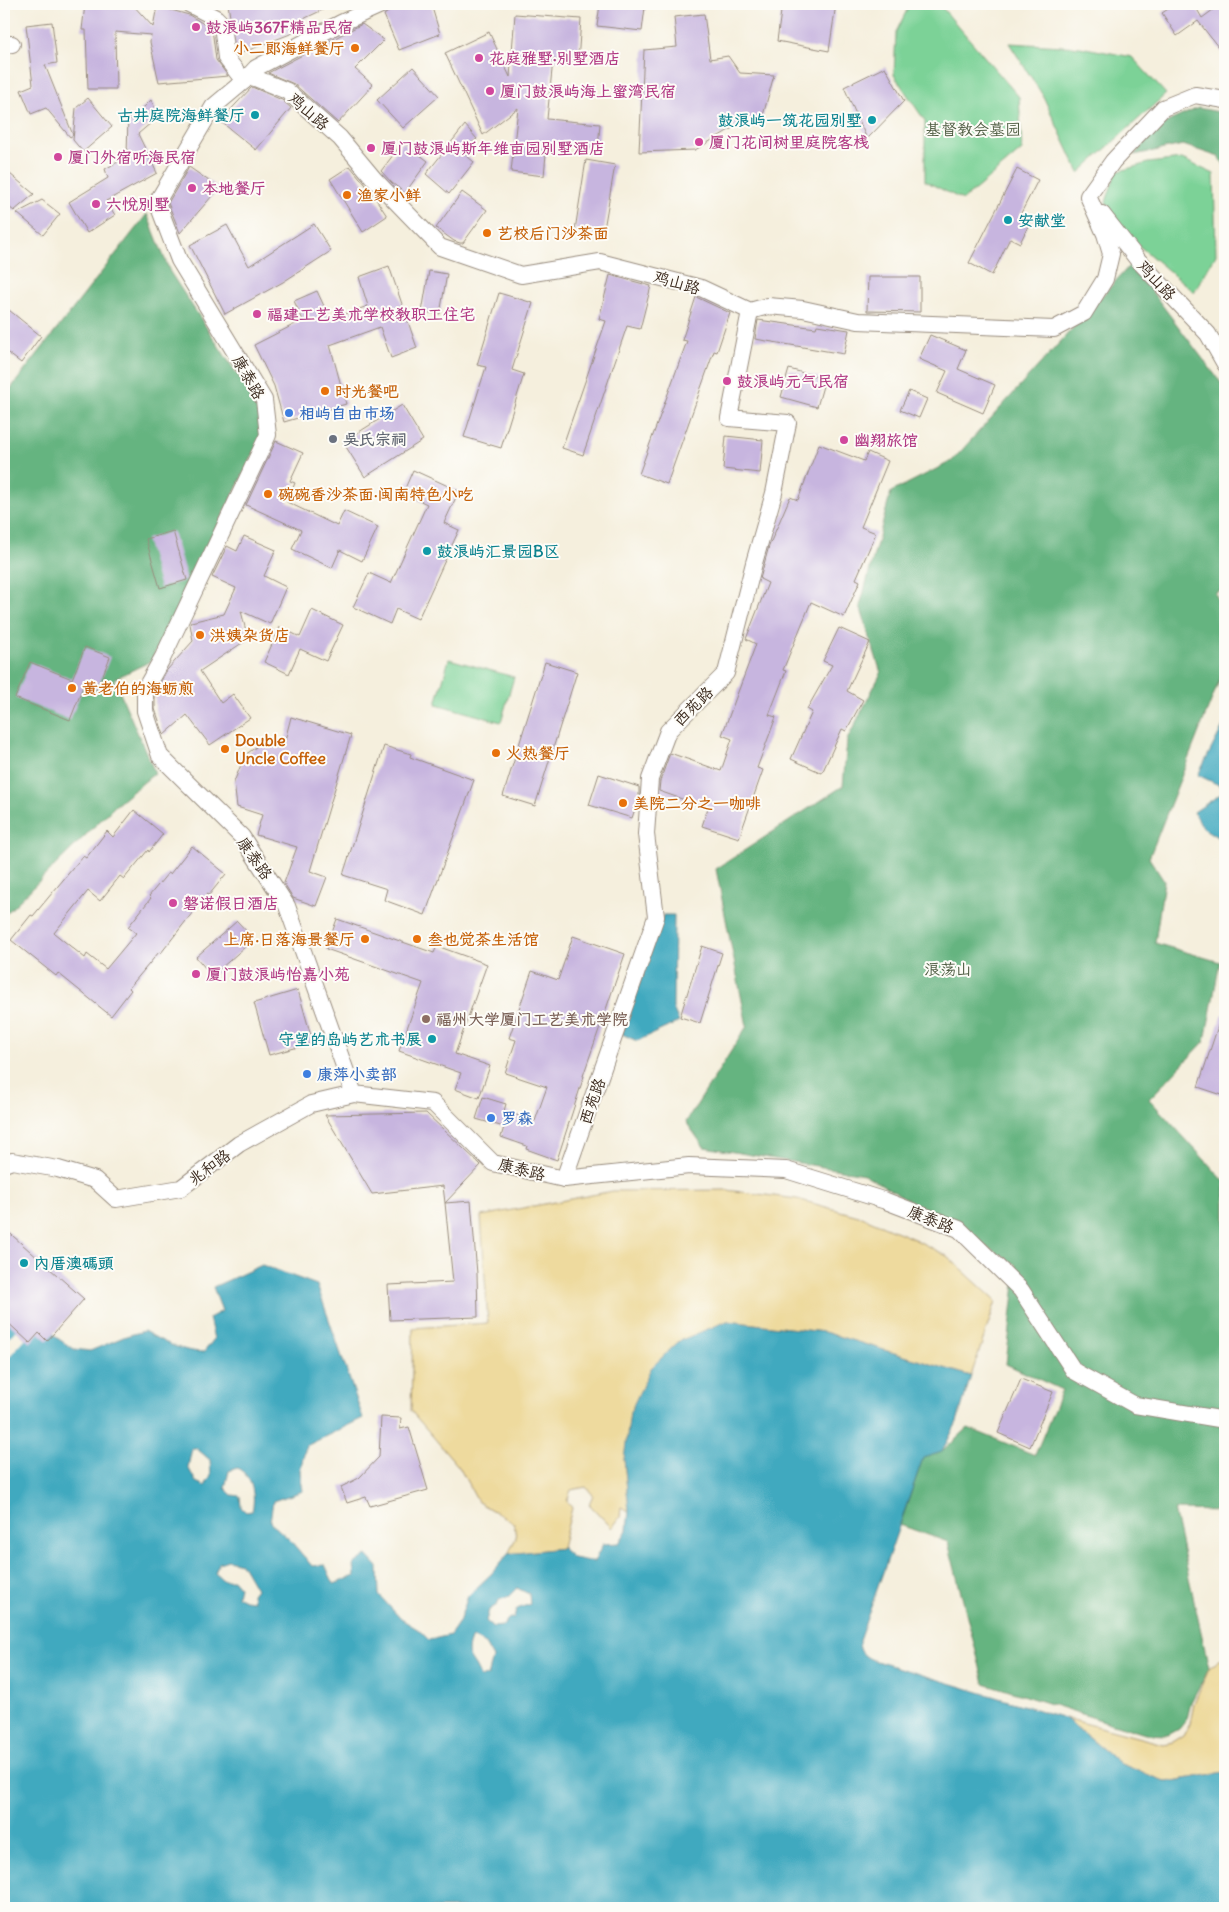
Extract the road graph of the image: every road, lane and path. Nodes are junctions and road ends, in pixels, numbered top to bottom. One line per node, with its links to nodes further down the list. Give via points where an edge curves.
1 (189, 4): 3 (street, via 222,24 226,58)
2 (383, 4): 3 (street, 康泰路, via 256,68)
3 (247, 79): 6 (street, 鸡山路, via 287,91 340,138 375,180 440,246 521,275 600,262 702,288); 8 (street, 康泰路, via 213,107 157,202 180,260 264,400 268,435 145,689 145,711 160,756 242,837 287,906)
4 (1225, 100): 5 (street, via 1195,95 1163,108 1113,161)
5 (1088, 196): 6 (street, via 1110,254 1105,279 1084,313 1054,329 858,321 803,309 768,306); 7 (street, 鸡山路, via 1138,260 1208,334)
6 (750, 311): 10 (street, 西苑路, via 728,418 788,423 774,493 726,673 668,731 650,779 646,834 656,917)
7 (1225, 364)
8 (354, 1094): 9 (street, 兆和路, via 310,1104 239,1144 181,1188 116,1199 96,1180 68,1171 12,1162); 10 (street, 康泰路, via 433,1103 492,1163)
9 (4, 1164)
10 (564, 1179): 11 (street, 康泰路, via 689,1166 786,1170 886,1201 959,1229 1020,1290 1074,1371 1135,1405)
11 (1225, 1420)

